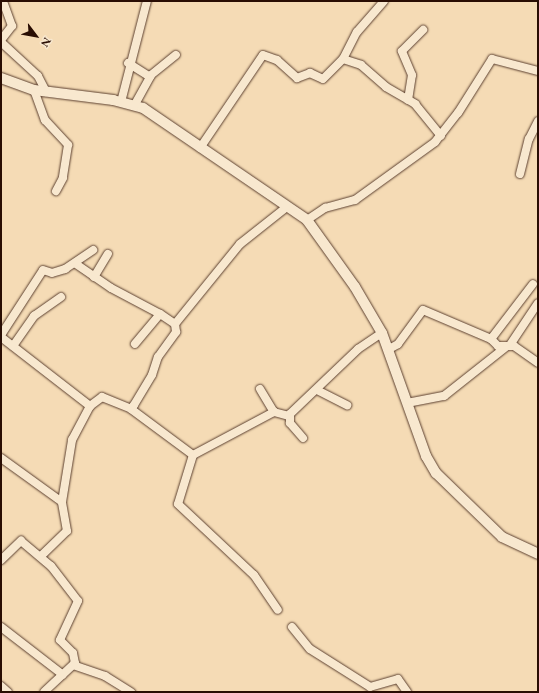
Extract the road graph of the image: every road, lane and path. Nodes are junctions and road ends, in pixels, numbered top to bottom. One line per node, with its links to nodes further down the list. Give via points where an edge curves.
1 (3, 1): 5 (street, via 12,26)
2 (147, 1): 8 (street)
3 (384, 1): 7 (street, via 357,32)
4 (423, 30): 14 (street, via 402,51 412,75)
5 (1, 41): 13 (street, via 38,76)
6 (176, 55): 10 (street)
7 (343, 59): 14 (street, via 364,66 381,84); 19 (street, via 321,80 310,73 297,78 273,58 260,56 236,99)
8 (128, 63): 10 (street); 15 (street)
9 (538, 71): 18 (street, via 492,59)
10 (150, 77): 16 (street)
11 (1, 78): 12 (street)
12 (34, 90): 13 (street); 21 (street, via 45,120 68,145 63,178)
13 (46, 92): 15 (street)
14 (408, 100): 18 (street)
15 (121, 102): 16 (street)
16 (134, 106): 19 (street, via 156,116)
17 (538, 122): 20 (street, via 529,139)
18 (441, 136): 23 (street, via 355,200 325,208)
19 (200, 148): 22 (street)
20 (520, 174)
21 (56, 191)
22 (288, 206): 23 (street); 32 (street, via 240,244)
23 (307, 220): 33 (street, via 355,287)
24 (93, 250): 26 (street)
25 (108, 254): 27 (street)
26 (76, 264): 27 (street); 34 (street, via 52,273 43,270)
27 (94, 277): 31 (street)
28 (533, 284): 35 (street)
29 (61, 297): 38 (street, via 34,316)
30 (538, 304): 37 (street)
31 (160, 314): 32 (street); 36 (street)
32 (175, 324): 46 (street, via 176,332 158,357 152,375)
33 (382, 333): 39 (street); 42 (street, via 358,349)
34 (1, 336): 38 (street)
35 (491, 339): 37 (street, via 498,346); 39 (street, via 423,310 398,344)
36 (135, 344)
37 (508, 345): 40 (street); 45 (street, via 444,396)
38 (14, 346): 44 (street)
39 (389, 349): 45 (street)
40 (538, 363)
41 (260, 389): 47 (street)
42 (317, 390): 43 (street); 48 (street)
43 (348, 405)
44 (90, 406): 46 (street, via 102,397 109,397); 52 (street, via 68,453)
45 (409, 407): 53 (street, via 426,456 444,484 502,538)
46 (131, 408): 50 (street)
47 (274, 412): 48 (street); 50 (street)
48 (289, 416): 49 (street)
49 (303, 438)
50 (193, 455): 56 (street, via 178,504 254,575)
51 (1, 458): 52 (street)
52 (62, 502): 54 (street, via 67,531)
53 (538, 554)
54 (41, 556): 55 (street, via 18,542); 59 (street, via 78,601 60,640 73,653)
55 (1, 560)
56 (278, 610)
57 (1, 627): 60 (street)
58 (292, 627): 61 (street, via 310,649 370,687)
59 (73, 665): 60 (street); 65 (street, via 105,676)
60 (63, 675): 64 (street)
61 (383, 683): 66 (street); 67 (street, via 398,679)
62 (1, 686): 63 (street)
63 (8, 692)
64 (44, 692)
65 (131, 692)
66 (378, 692)
67 (407, 692)

